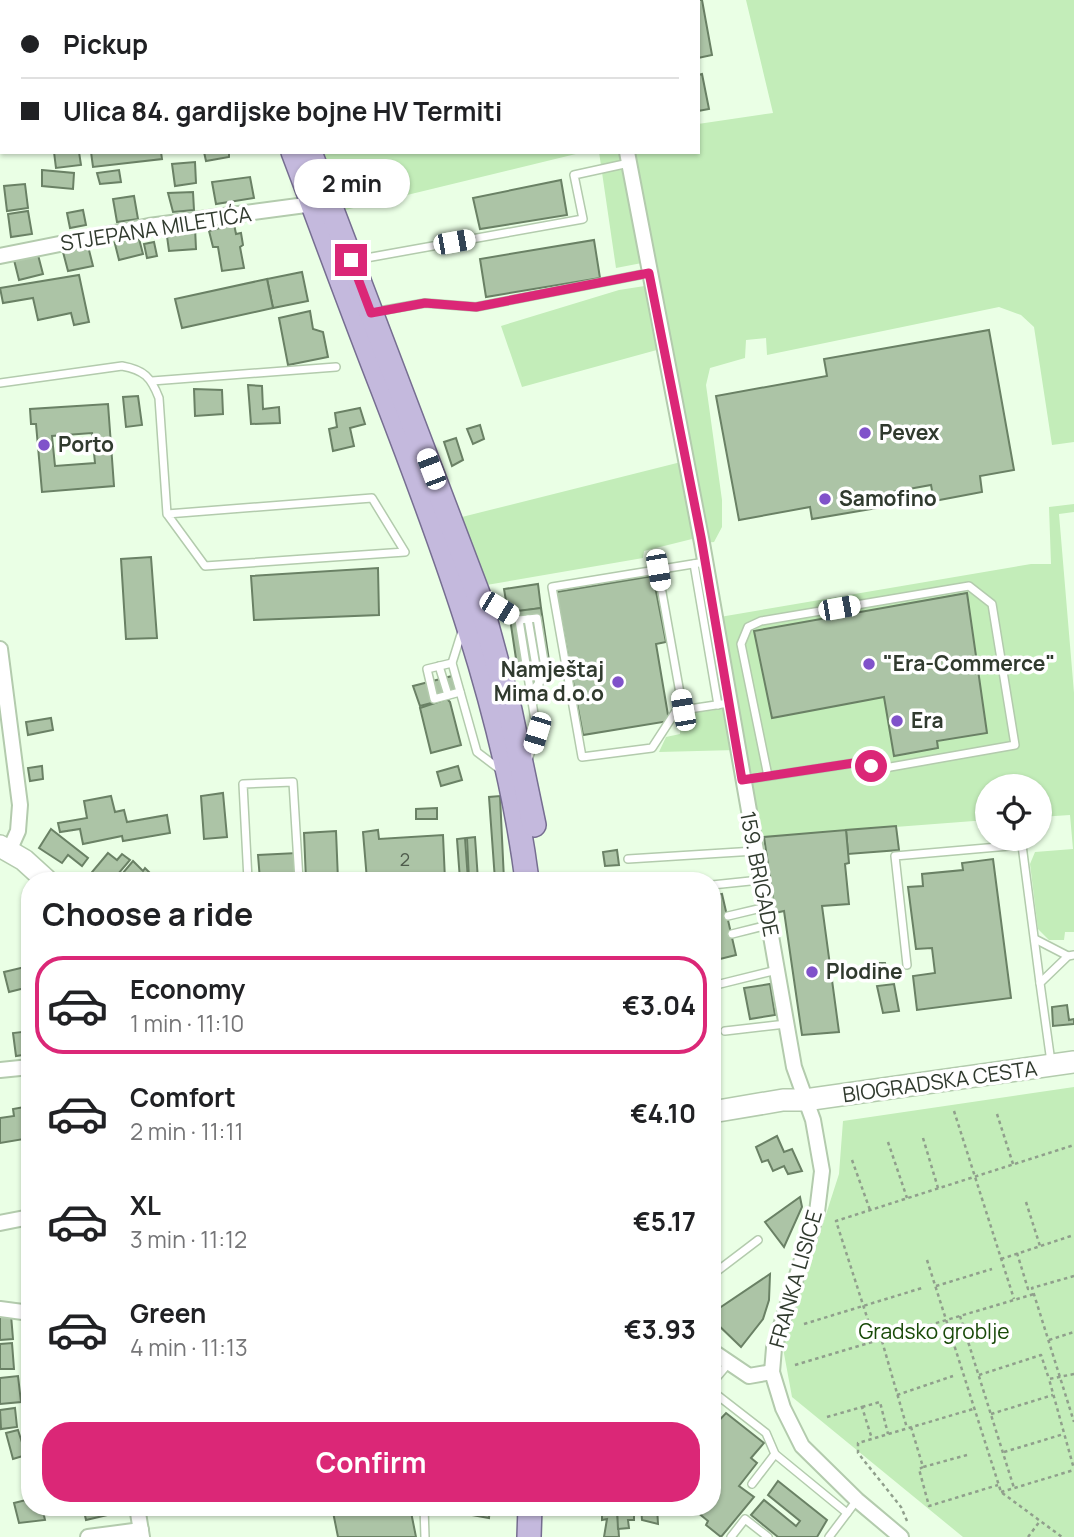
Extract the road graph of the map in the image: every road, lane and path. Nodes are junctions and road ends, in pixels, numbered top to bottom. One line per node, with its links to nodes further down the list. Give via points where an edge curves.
1 (294, 154): 4 (main road)
2 (311, 154): 6 (main road)
3 (628, 158): 6 (lane, via 574,175 583,219); 7 (street, 159. BRIGADE)
4 (313, 204): 5 (street, STJEPANA MILETIĆA, via 149,226); 16 (main road)
5 (0, 256)
6 (351, 260): 8 (main road)
7 (649, 273): 8 (lane, via 476,307 425,303); 13 (street, 159. BRIGADE)
8 (371, 313): 15 (main road)
9 (336, 367): 10 (lane)
10 (152, 381): 11 (lane, via 142,369 122,366); 12 (lane, via 159,398)
11 (0, 383)
12 (167, 514): 12 (lane, via 372,498 405,552 205,566)
13 (700, 563): 14 (lane); 24 (street, 159. BRIGADE)
14 (658, 570): 25 (lane); 25 (lane, via 552,587 582,757 652,748)
15 (479, 596): 17 (lane); 26 (main road)
16 (466, 618): 19 (lane); 26 (main road)
17 (519, 620): 22 (lane); 22 (lane, via 528,619 539,684)
18 (0, 649): 29 (street, via 20,804 18,831)
19 (452, 663): 20 (lane); 21 (lane)
20 (439, 666): 23 (lane); 23 (lane, via 427,669 434,699)
21 (460, 692): 23 (lane); 26 (lane, via 477,752)
22 (530, 694): 26 (lane, via 537,733)
23 (449, 695)
24 (723, 704): 25 (lane); 28 (street, 159. BRIGADE)
25 (679, 711)
26 (516, 775): 35 (main road); 36 (main road)
27 (768, 776): 27 (lane, via 867,761 879,769 1015,745 992,604 969,586 761,621 748,627 741,644); 28 (lane)
28 (742, 780): 30 (street, 159. BRIGADE)
29 (4, 848): 32 (main road)
30 (755, 851): 31 (lane); 37 (street, 159. BRIGADE)
31 (628, 859)
32 (36, 872)
33 (248, 872): 34 (lane, via 243,784 293,782)
34 (299, 872)
35 (526, 872)
36 (540, 872)
37 (760, 880): 38 (lane); 39 (street, 159. BRIGADE)
38 (721, 884)
39 (766, 907): 40 (lane); 41 (street, 159. BRIGADE)
40 (728, 916)
41 (769, 925): 42 (lane); 46 (street, 159. BRIGADE)
42 (732, 934)
43 (1035, 939): 44 (lane); 45 (lane, via 1022,845 895,856); 47 (lane)
44 (1071, 955): 47 (lane)
45 (907, 965)
46 (777, 970): 48 (lane); 49 (street, 159. BRIGADE)
47 (1041, 983): 52 (lane)
48 (721, 984)
49 (786, 1024): 50 (lane); 55 (street, 159. BRIGADE)
50 (725, 1031)
51 (1074, 1062): 52 (main road, BIOGRADSKA CESTA)
52 (1051, 1067): 55 (main road, BIOGRADSKA CESTA)
53 (21, 1068): 54 (street)
54 (0, 1070)
55 (805, 1100): 56 (main road, BIOGRADSKA CESTA); 59 (main road, BIOGRADSKA CESTA); 100 (street, FRANKA LISICE, via 822,1171 817,1212 774,1348)
56 (721, 1110)
57 (954, 1111): 65 (path)
58 (997, 1114): 64 (path)
59 (721, 1123)
60 (923, 1138): 66 (path)
61 (888, 1142): 67 (path)
62 (1074, 1145): 64 (path)
63 (852, 1160): 69 (path)
64 (1013, 1164): 65 (path)
65 (975, 1176): 66 (path); 76 (path)
66 (939, 1188): 67 (path)
67 (907, 1198): 69 (path)
68 (1026, 1202): 74 (path)
69 (870, 1210): 86 (path, via 836,1221)
70 (21, 1219): 71 (street)
71 (0, 1223)
72 (1074, 1235): 74 (path)
73 (758, 1240): 78 (lane)
74 (1040, 1246): 75 (path)
75 (1017, 1254): 76 (path); 83 (path, via 1028,1289)
76 (1001, 1259): 85 (path)
77 (927, 1260): 81 (path)
78 (721, 1268)
79 (992, 1269): 81 (path)
80 (1074, 1276): 83 (path)
81 (936, 1286): 90 (path)
82 (922, 1288): 86 (path)
83 (1032, 1288): 84 (path)
84 (1034, 1294): 85 (path); 94 (path)
85 (1014, 1299): 89 (path)
86 (864, 1307): 91 (path); 95 (path)
87 (0, 1309): 88 (street)
88 (21, 1312)
89 (960, 1316): 90 (path); 103 (path)
90 (947, 1320): 93 (path); 110 (path)
91 (804, 1324)
92 (1074, 1332): 94 (path)
93 (881, 1340): 95 (path); 106 (path)
94 (1049, 1340): 104 (path)
95 (875, 1342): 98 (path)
96 (721, 1358): 97 (street)
97 (728, 1364): 99 (lane); 100 (street, via 749,1376)
98 (795, 1365)
99 (721, 1372)
100 (772, 1372): 127 (street, FRANKA LISICE, via 802,1446)
101 (1074, 1374): 104 (path)
102 (953, 1376): 106 (path)
103 (979, 1376): 105 (path, via 1041,1355); 111 (path)
104 (1060, 1377): 105 (path); 113 (path)
105 (1049, 1379): 107 (path)
106 (897, 1395): 114 (path)
107 (1053, 1395): 111 (path); 116 (path)
108 (721, 1398): 119 (lane, via 766,1433)
109 (862, 1407): 112 (path); 115 (path, via 880,1402); 117 (path)
110 (973, 1409): 114 (path); 124 (path)
111 (990, 1414): 118 (path)
112 (827, 1417)
113 (1074, 1420)
114 (909, 1428): 115 (path); 121 (path)
115 (888, 1434): 117 (path)
116 (1064, 1434): 118 (path); 122 (path)
117 (872, 1439): 133 (path, via 858,1443 858,1453)
118 (1002, 1452): 125 (path)
119 (775, 1454): 123 (lane); 128 (lane)
120 (967, 1455): 121 (path)
121 (923, 1467): 124 (path, via 919,1469 929,1506)
122 (1074, 1469): 125 (path)
123 (752, 1483)
124 (998, 1485): 126 (path)
125 (1014, 1488): 126 (path)
126 (1001, 1492): 134 (path)
127 (857, 1500): 128 (lane); 143 (street, FRANKA LISICE)
128 (847, 1513): 142 (lane)
129 (138, 1516): 135 (street)
130 (424, 1516): 137 (lane)
131 (530, 1516): 138 (main road)
132 (546, 1516): 139 (main road)
133 (907, 1521)
134 (1040, 1521): 144 (path); 145 (path)
135 (141, 1534): 136 (street)
136 (89, 1537)
137 (425, 1537)
138 (529, 1537)
139 (545, 1537)
140 (731, 1537): 141 (lane, via 745,1519)
141 (768, 1537)
142 (829, 1537)
143 (901, 1537)
144 (1028, 1537)
145 (1062, 1537)

